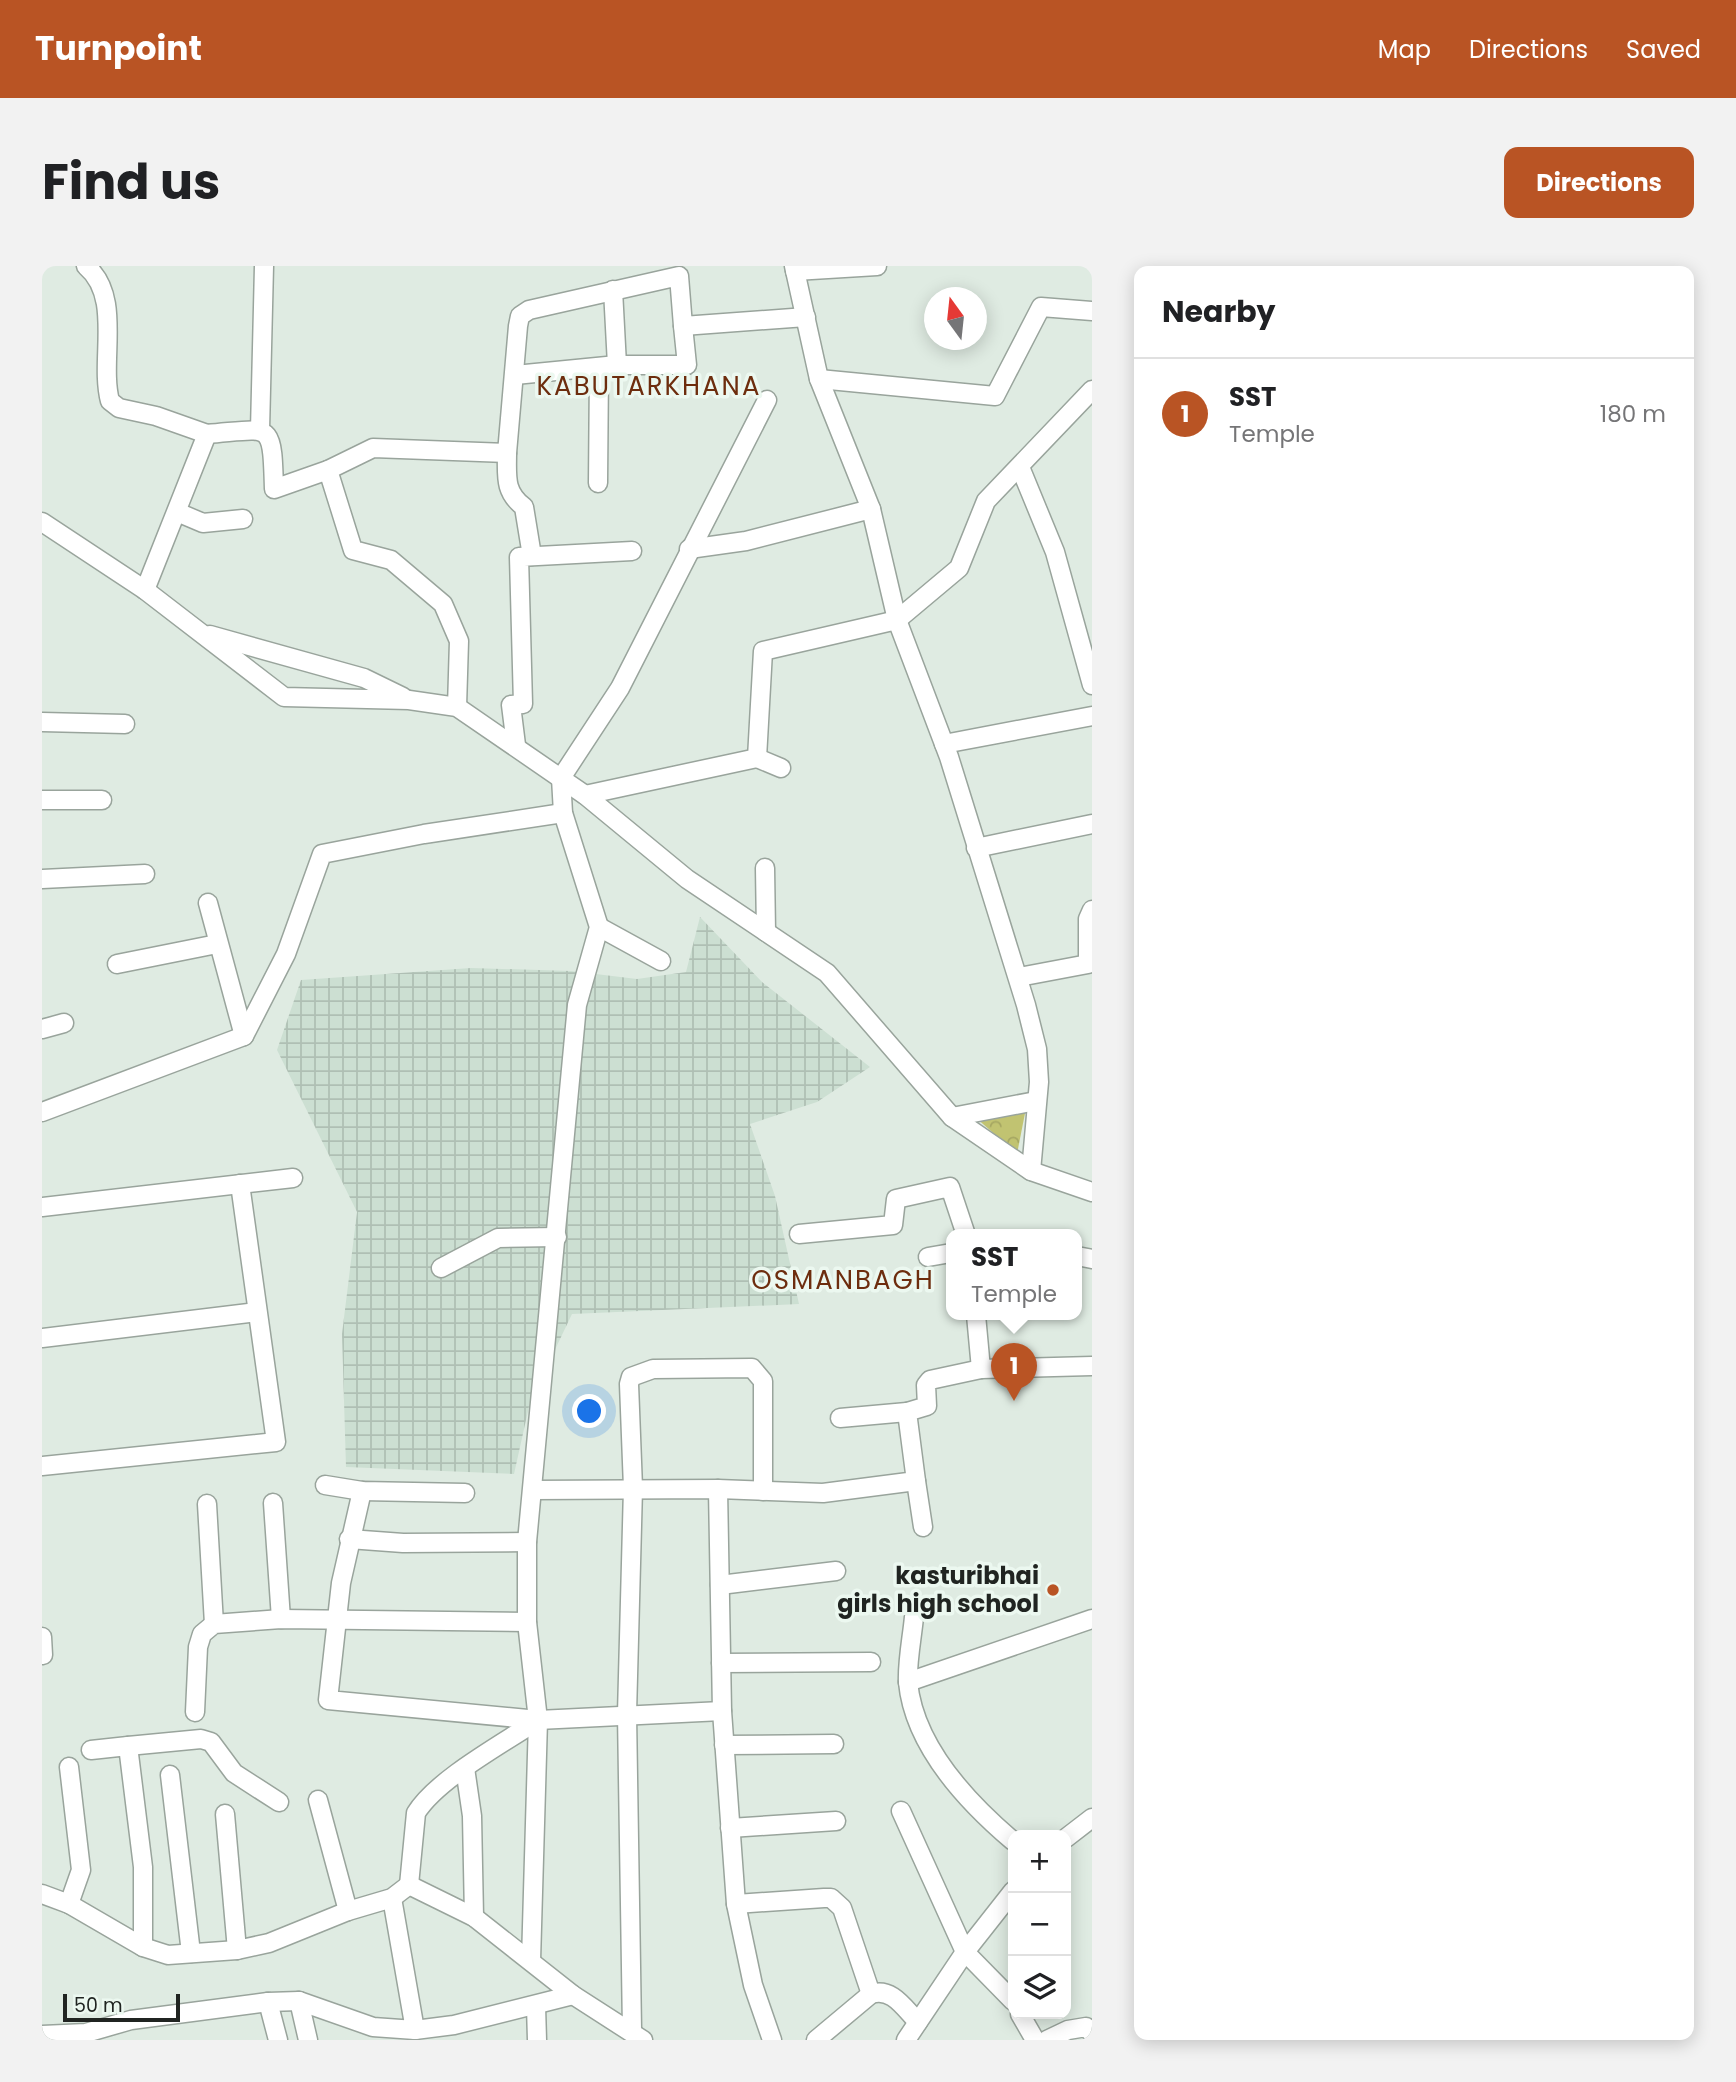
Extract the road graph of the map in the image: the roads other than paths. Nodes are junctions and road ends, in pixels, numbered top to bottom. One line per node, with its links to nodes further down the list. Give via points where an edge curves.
1 (86, 266): 17 (street, via 97,275 107,310 110,401 119,408)
2 (264, 266): 16 (street)
3 (877, 266): 4 (street)
4 (795, 269): 8 (street)
5 (678, 271): 6 (street); 9 (street)
6 (613, 290): 10 (street); 12 (street, via 528,310 520,316)
7 (1092, 311): 13 (street, via 1041,307 995,396)
8 (806, 317): 9 (street); 13 (street)
9 (683, 326): 10 (street, via 687,365)
10 (617, 365): 11 (street)
11 (598, 368): 12 (street); 21 (street)
12 (515, 375): 18 (street)
13 (819, 379): 22 (street)
14 (1092, 390): 19 (street)
15 (767, 400): 26 (street)
16 (260, 430): 17 (street); 20 (street, via 273,444 274,489)
17 (207, 434): 23 (street)
18 (507, 453): 20 (street, via 373,448); 28 (street, via 507,486 524,507)
19 (1020, 467): 30 (street, via 986,501 959,568); 32 (street, via 1055,552)
20 (328, 470): 34 (street, via 353,550 391,560 443,604 459,641)
21 (598, 483)
22 (871, 509): 26 (street, via 746,541); 30 (street)
23 (177, 512): 24 (street, via 203,523); 29 (street)
24 (243, 519)
25 (42, 522): 29 (street)
26 (690, 549): 42 (street, via 620,688)
27 (632, 551): 28 (street)
28 (532, 556): 39 (street, via 519,557 523,704 511,705)
29 (145, 590): 31 (street)
30 (897, 620): 38 (street); 40 (street, via 763,652)
31 (204, 633): 33 (street, via 353,674); 33 (street, via 284,697)
32 (1092, 685)
33 (409, 700): 34 (street)
34 (457, 707): 39 (street)
35 (1092, 716): 38 (street)
36 (42, 722): 37 (street)
37 (125, 723)
38 (944, 744): 48 (street)
39 (516, 746): 42 (street)
40 (757, 758): 41 (street); 43 (street)
41 (781, 768)
42 (561, 778): 43 (street); 46 (street)
43 (585, 795): 55 (street, via 687,879)
44 (42, 800): 45 (street)
45 (102, 800)
46 (563, 813): 54 (street); 62 (street, via 322,854 286,954)
47 (1092, 824): 48 (street)
48 (976, 848): 59 (street)
49 (765, 868): 55 (street)
50 (145, 874): 51 (street)
51 (42, 879)
52 (208, 903): 56 (street)
53 (1092, 910): 59 (street, via 1087,919 1088,964)
54 (599, 927): 57 (street); 73 (street, via 578,1005)
55 (766, 932): 65 (street, via 827,973)
56 (217, 944): 58 (street); 62 (street)
57 (661, 961)
58 (117, 964)
59 (1019, 977): 63 (street, via 1037,1049)
60 (64, 1023): 61 (street)
61 (42, 1029)
62 (244, 1036): 64 (street)
63 (1036, 1101): 65 (street); 66 (street)
64 (42, 1112)
65 (952, 1117): 66 (street)
66 (1031, 1171): 69 (street)
67 (293, 1178): 68 (street)
68 (240, 1184): 70 (street); 77 (street)
69 (1092, 1192)
70 (42, 1207)
71 (964, 1229): 72 (street, via 950,1187 896,1199 893,1225)
72 (799, 1234)
73 (557, 1237): 76 (street, via 498,1238); 89 (street)
74 (946, 1254): 75 (street)
75 (928, 1257)
76 (441, 1268)
77 (257, 1312): 79 (street); 84 (street, via 276,1442)
78 (976, 1320): 81 (street)
79 (42, 1338)
80 (1092, 1366): 81 (street)
81 (981, 1369): 82 (street, via 930,1380 927,1406)
82 (907, 1412): 83 (street); 85 (street)
83 (840, 1418)
84 (42, 1466)
85 (916, 1481): 91 (street, via 823,1493); 95 (street)
86 (325, 1485): 90 (street)
87 (633, 1488): 88 (street); 89 (street); 91 (street, via 631,1377 653,1369 743,1366 752,1368 763,1381); 113 (street)
88 (718, 1489): 91 (street); 99 (street)
89 (533, 1490): 97 (street)
90 (362, 1491): 92 (street); 96 (street)
91 (763, 1491)
92 (465, 1493)
93 (273, 1503): 101 (street)
94 (207, 1504): 105 (street)
95 (923, 1527)
96 (349, 1539): 97 (street); 103 (street)
97 (527, 1542): 104 (street)
98 (836, 1571): 99 (street)
99 (720, 1585): 109 (street)
100 (914, 1617): 110 (street)
101 (281, 1619): 103 (street); 105 (street)
102 (1092, 1619): 110 (street)
103 (335, 1620): 104 (street); 114 (street, via 328,1700)
104 (527, 1622): 114 (street)
105 (214, 1625): 112 (street, via 202,1634 198,1647)
106 (42, 1637): 107 (street)
107 (43, 1655)
108 (871, 1662): 109 (street)
109 (721, 1663): 111 (street)
110 (908, 1682): 130 (street, via 921,1726 941,1764 979,1813)
111 (722, 1711): 113 (street); 116 (street)
112 (195, 1712)
113 (627, 1714): 114 (street); 156 (street)
114 (538, 1720): 120 (street); 143 (street)
115 (834, 1744): 116 (street)
116 (724, 1745): 128 (street)
117 (128, 1746): 118 (street); 123 (street, via 211,1742 234,1773); 139 (street, via 143,1867)
118 (91, 1750)
119 (69, 1767): 135 (street, via 81,1870)
120 (465, 1769): 131 (street, via 428,1797 416,1813); 138 (street, via 472,1816)
121 (170, 1775): 142 (street)
122 (318, 1800): 137 (street)
123 (279, 1802)
124 (901, 1811): 141 (street)
125 (225, 1814): 140 (street)
126 (1092, 1818): 129 (street)
127 (836, 1821): 128 (street)
128 (730, 1828): 136 (street)
129 (1071, 1834)
130 (1008, 1837)
131 (409, 1885): 134 (street); 138 (street)
132 (1011, 1893): 141 (street)
133 (42, 1894): 135 (street)
134 (392, 1898): 137 (street); 152 (street)
135 (69, 1903): 139 (street)
136 (736, 1904): 144 (street, via 824,1898 837,1902); 160 (street, via 753,1985)
137 (348, 1911): 140 (street, via 269,1943)
138 (474, 1917): 143 (street)
139 (143, 1947): 142 (street, via 168,1955)
140 (237, 1950): 142 (street)
141 (965, 1952): 146 (street); 151 (street)
142 (191, 1953)
143 (531, 1961): 145 (street)
144 (871, 1994): 151 (street, via 888,1992); 161 (street)
145 (573, 1995): 149 (street); 156 (street)
146 (1008, 1996)
147 (299, 2001): 148 (street); 154 (street); 158 (street)
148 (268, 2002): 155 (street); 157 (street)
149 (536, 2006): 152 (street); 159 (street)
150 (1023, 2019): 163 (street)
151 (918, 2022): 162 (street)
152 (415, 2029): 154 (street)
153 (1085, 2030): 164 (street)
154 (375, 2034)
155 (42, 2035)
156 (638, 2035)
157 (278, 2040)
158 (308, 2040)
159 (537, 2040)
160 (772, 2040)
161 (816, 2040)
162 (906, 2040)
163 (1035, 2040)
164 (1047, 2040)

